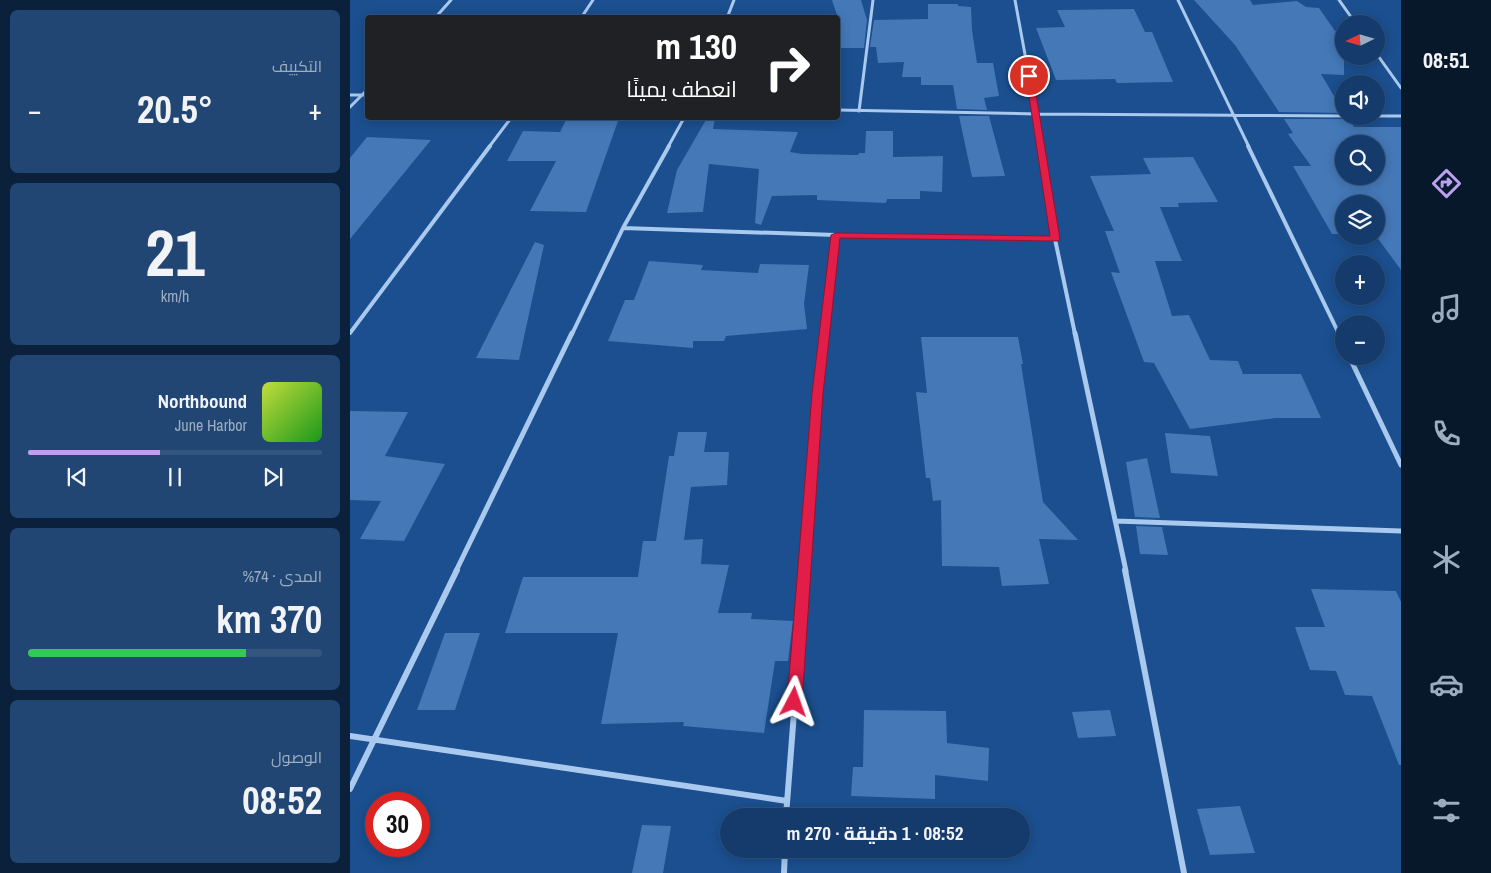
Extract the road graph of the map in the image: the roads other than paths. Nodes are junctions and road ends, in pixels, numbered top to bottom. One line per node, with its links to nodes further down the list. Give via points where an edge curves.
1 (452, 0): 8 (street)
2 (593, 0): 9 (street)
3 (734, 0): 10 (street)
4 (873, 0): 19 (street)
5 (1014, 0): 20 (street)
6 (1178, 0): 24 (street)
7 (1339, 0): 11 (street)
8 (438, 15)
9 (583, 15)
10 (728, 15)
11 (1350, 15)
12 (1385, 65): 13 (street)
13 (1401, 88)
14 (365, 92): 16 (street)
15 (350, 95): 16 (street)
16 (362, 95): 17 (street)
17 (350, 106)
18 (840, 110): 19 (street)
19 (859, 111): 20 (street)
20 (1037, 114): 24 (street); 29 (street)
21 (1335, 116): 24 (street)
22 (1385, 116): 23 (street)
23 (1401, 116)
24 (1235, 117): 30 (street)
25 (510, 120): 31 (street)
26 (683, 120): 27 (street)
27 (623, 228): 28 (street); 37 (street)
28 (836, 235): 29 (street); 39 (street, via 818,394)
29 (1055, 239): 34 (street)
30 (1335, 326)
31 (350, 333)
32 (1353, 365): 33 (street)
33 (1401, 465)
34 (1116, 521): 35 (street); 43 (street)
35 (1401, 531)
36 (350, 736): 37 (street)
37 (373, 739): 38 (street); 39 (street)
38 (350, 789)
39 (787, 801): 40 (street)
40 (787, 808)
41 (785, 858): 42 (street)
42 (784, 873)
43 (1184, 873)

